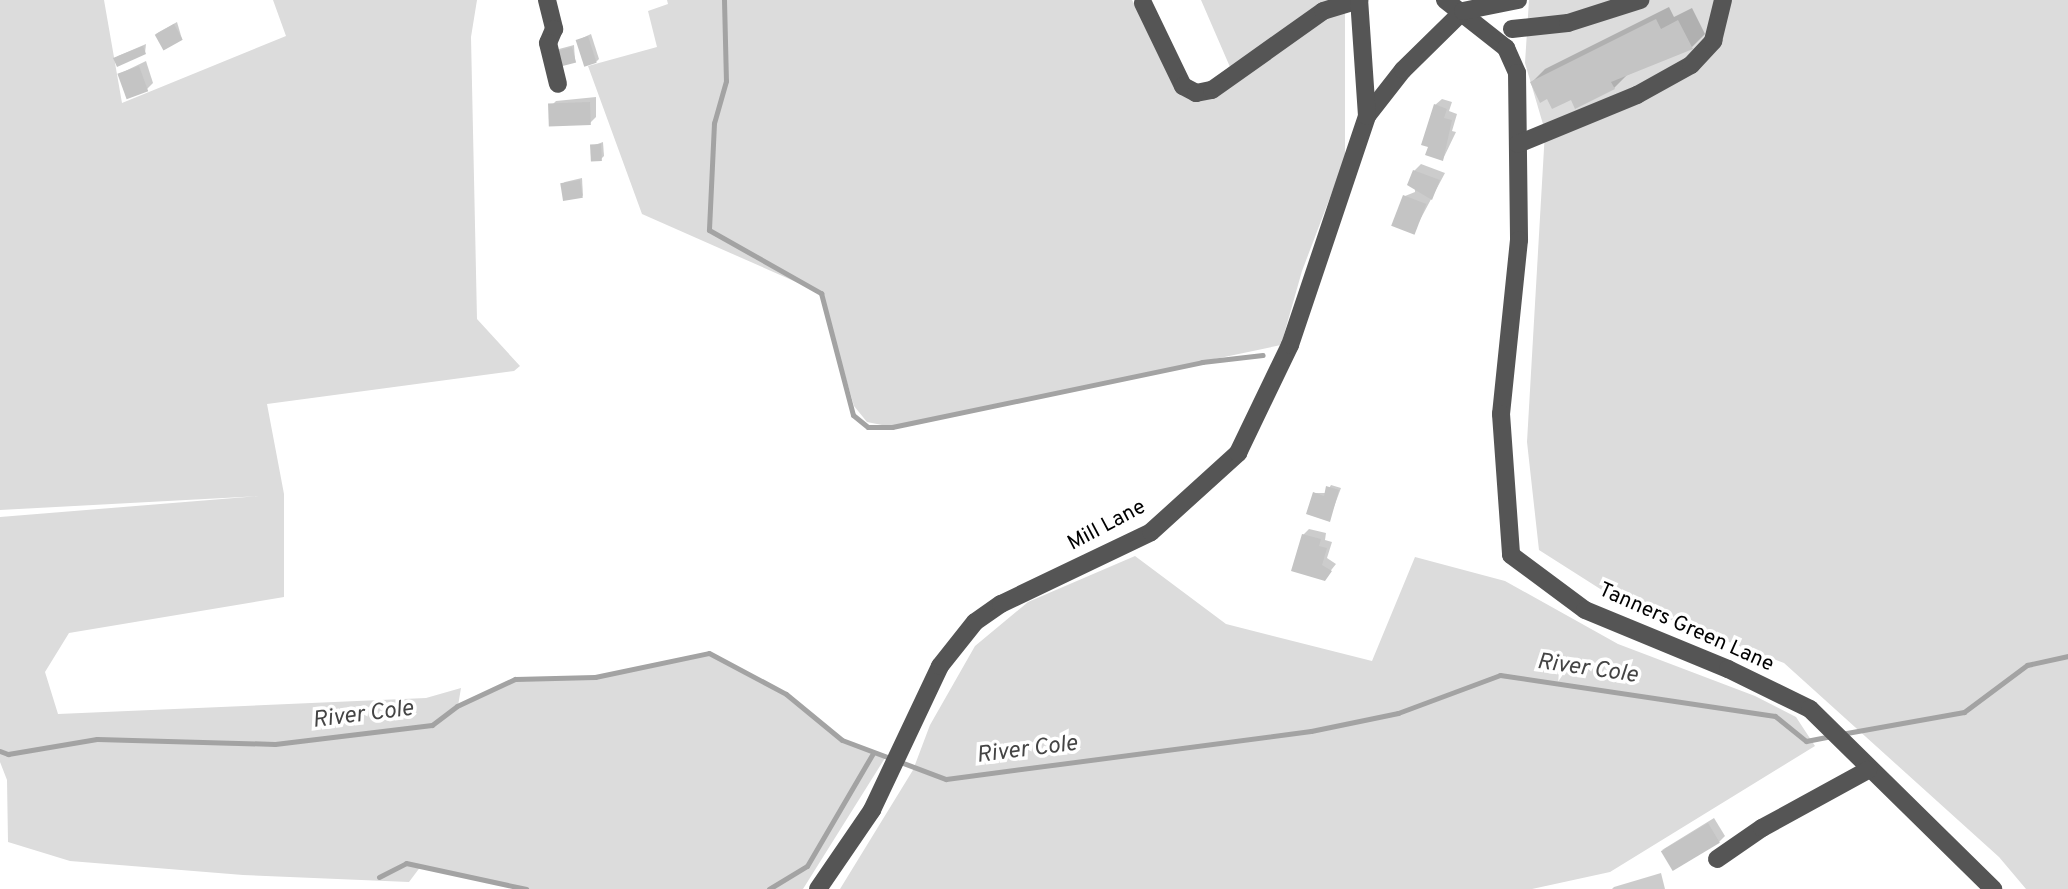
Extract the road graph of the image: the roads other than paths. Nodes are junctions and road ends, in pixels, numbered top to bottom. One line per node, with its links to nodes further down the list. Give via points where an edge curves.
1 (547, 0): 11 (street, via 554,29 548,43)
2 (1359, 0): 7 (street, via 1323,11 1212,90 1196,93 1183,86); 12 (street, Mill Lane)
3 (1444, 0): 8 (street)
4 (1518, 0): 8 (street); 9 (street)
5 (1640, 0): 9 (street, via 1568,23)
6 (1723, 0): 13 (street, via 1708,48 1683,70)
7 (1143, 3)
8 (1462, 11): 10 (street); 12 (street, Mill Lane, via 1403,70)
9 (1512, 29): 10 (street)
10 (1506, 48): 13 (street, Tanners Green Lane, via 1517,73)
11 (558, 84)
12 (1367, 116): 16 (street, Mill Lane, via 1290,345 1238,453 1151,533 1001,604 975,622 940,666 872,810)
13 (1518, 144): 14 (street, Tanners Green Lane, via 1519,240 1501,414 1511,555 1585,610 1728,669 1810,709)
14 (1868, 771): 15 (street, via 1762,828); 17 (street, Tanners Green Lane)
15 (1717, 859)
16 (818, 889)
17 (1993, 889)

